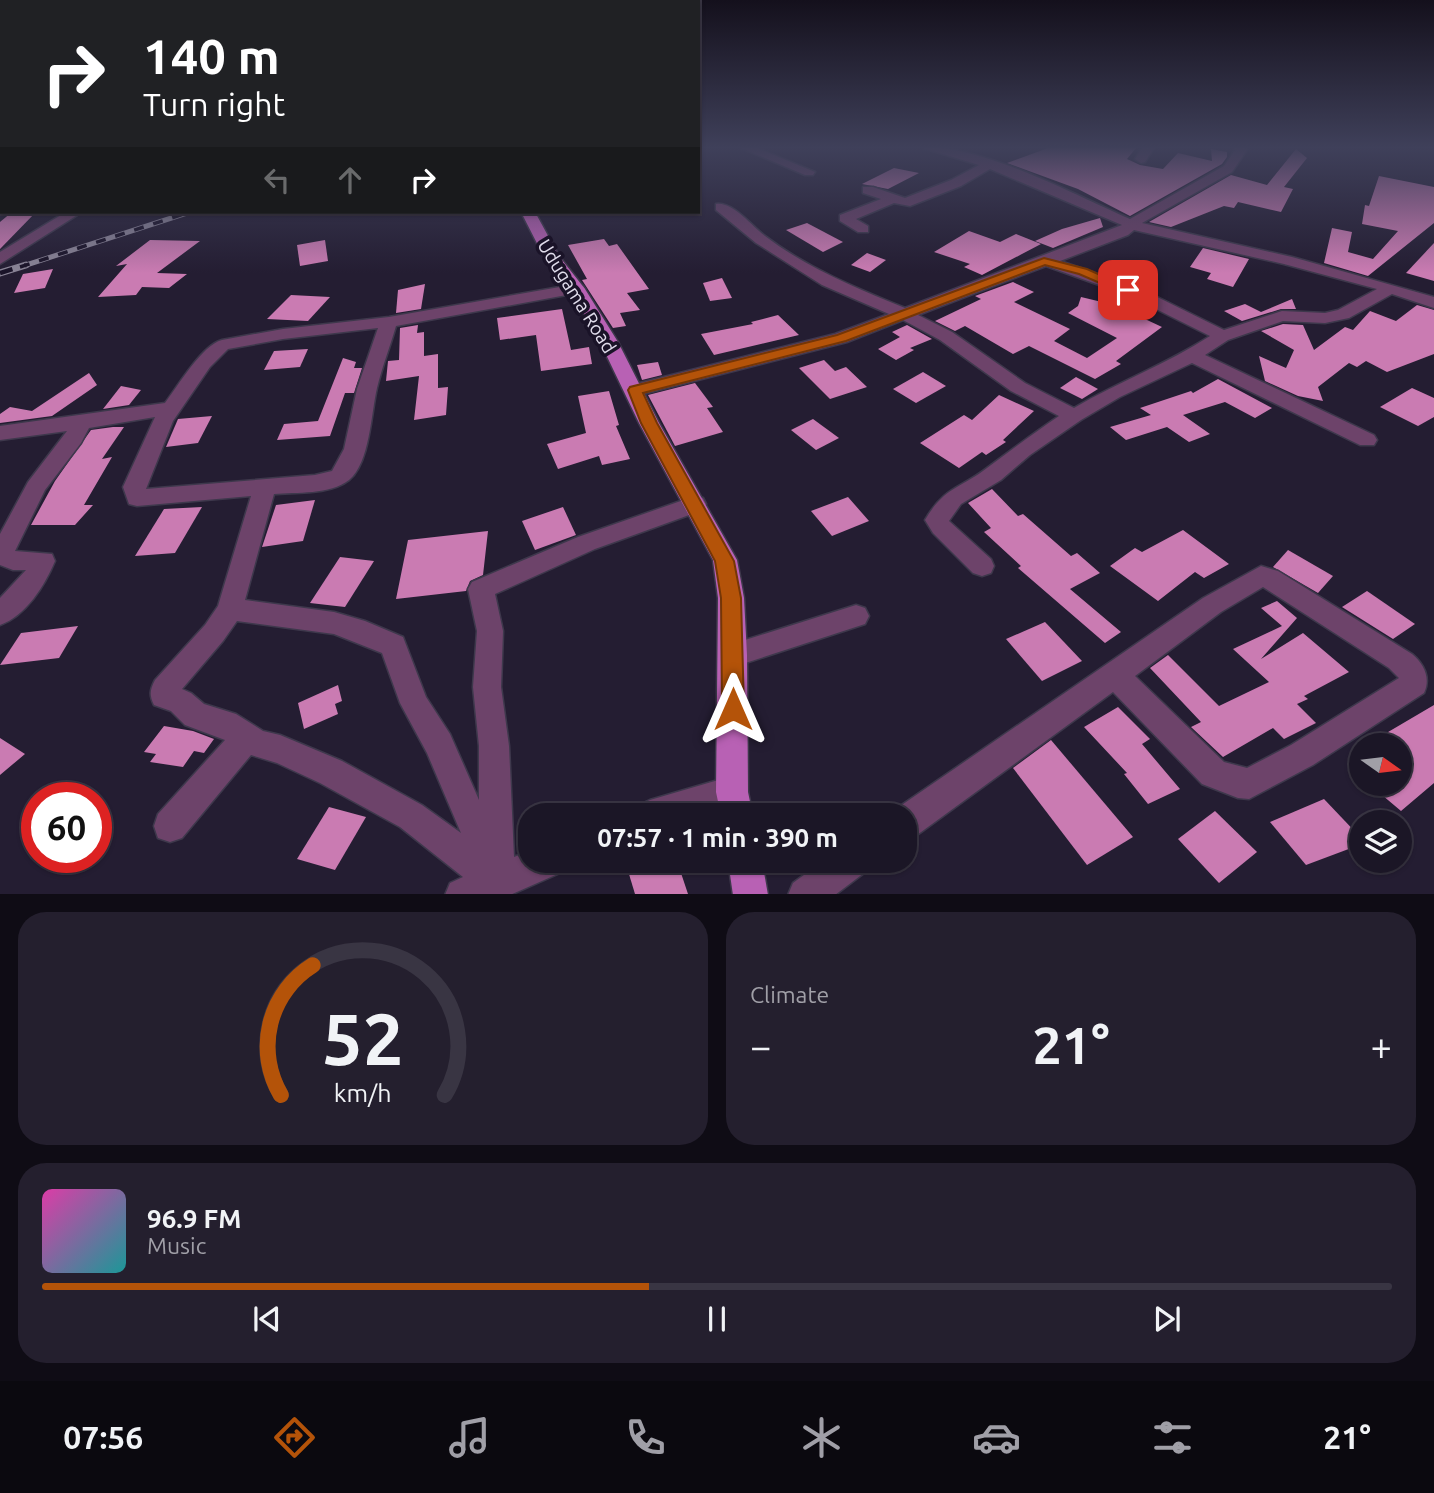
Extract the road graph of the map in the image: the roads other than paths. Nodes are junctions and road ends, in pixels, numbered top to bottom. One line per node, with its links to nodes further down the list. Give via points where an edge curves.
1 (869, 190): 5 (street)
2 (938, 190): 5 (street, via 905,203)
3 (1049, 190): 9 (street)
4 (1190, 190): 9 (street)
5 (892, 199): 10 (street, via 845,218)
6 (721, 207): 16 (street, via 761,240 828,282)
7 (72, 214): 11 (street)
8 (529, 214): 14 (main road, Udugama Road, via 552,257)
9 (1133, 225): 12 (street); 13 (street)
10 (863, 229)
11 (0, 259)
12 (1044, 261): 16 (street); 18 (street, via 1106,281)
13 (1391, 288): 15 (street); 18 (street, via 1343,314 1282,316)
14 (577, 289): 17 (street); 20 (main road, Udugama Road)
15 (1434, 303)
16 (906, 315): 20 (street, via 800,350); 22 (street, via 946,336 1018,387)
17 (388, 322): 21 (street, via 222,345); 26 (street, via 345,471 325,481)
18 (1222, 336): 19 (street)
19 (1192, 356): 22 (street); 25 (street)
20 (635, 390): 27 (main road, Udugama Road)
21 (170, 408): 23 (street); 26 (street, via 143,461 136,498)
22 (1074, 416): 28 (street, via 953,498 939,514 941,527)
23 (81, 423): 24 (street); 30 (street, via 36,488 1,555 12,561 43,561 34,581)
24 (0, 433)
25 (1367, 440)
26 (265, 487): 29 (street)
27 (695, 504): 32 (main road, Udugama Road, via 730,580); 41 (street, via 579,546 481,589 490,631 487,687 494,746)
28 (982, 566)
29 (230, 609): 34 (street, via 164,696); 41 (street, via 334,624 393,645 414,703 439,744)
30 (0, 614)
31 (856, 616): 32 (street)
32 (733, 655): 35 (main road, Udugama Road)
33 (1114, 674): 33 (street, via 1261,576 1399,660 1411,671 1414,684 1249,784 1213,772); 36 (street)
34 (247, 738): 37 (street); 41 (street, via 331,772 411,816)
35 (734, 803)
36 (917, 814)
37 (170, 826)
38 (519, 873): 41 (street)
39 (747, 873): 43 (main road)
40 (835, 873): 44 (street)
41 (498, 882): 42 (street)
42 (462, 894)
43 (751, 894)
44 (805, 894)

